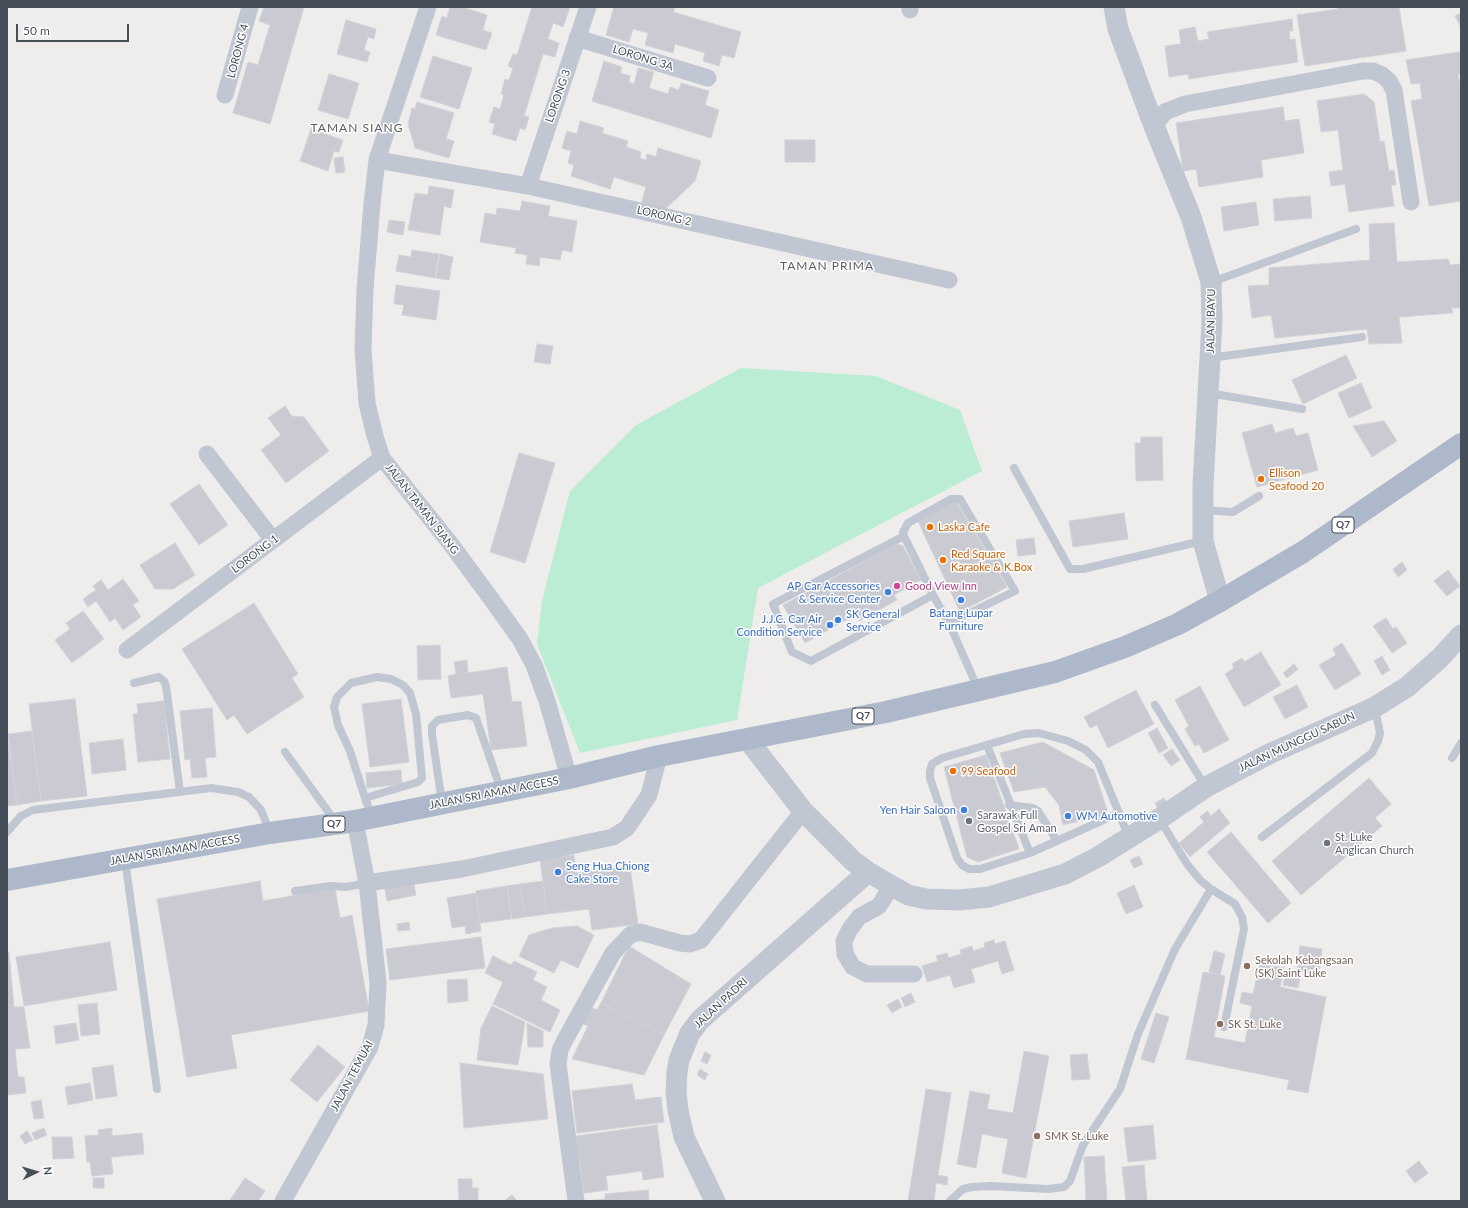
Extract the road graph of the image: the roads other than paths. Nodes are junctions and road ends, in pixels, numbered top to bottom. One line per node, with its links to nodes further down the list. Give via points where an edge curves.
1 (250, 7): 7 (street, LORONG 4)
2 (428, 7): 9 (street, JALAN TAMAN SIANG)
3 (588, 7): 5 (street, LORONG 3)
4 (1114, 7): 8 (street, JALAN BAYU, via 1118,29)
5 (577, 38): 6 (street, LORONG 3A); 10 (street, LORONG 3)
6 (708, 78)
7 (225, 95)
8 (1154, 126): 11 (street, via 1165,112 1174,106 1363,71 1373,72 1389,81 1394,90); 14 (street, JALAN BAYU, via 1191,217)
9 (377, 160): 10 (street, LORONG 2); 21 (street, JALAN TAMAN SIANG, via 370,219 363,350 367,403)
10 (528, 186): 13 (street, LORONG 2)
11 (1411, 202)
12 (1356, 229): 14 (lane)
13 (949, 280)
14 (1211, 282): 16 (street, JALAN BAYU)
15 (1362, 337): 16 (lane)
16 (1210, 358): 17 (street, JALAN BAYU)
17 (1209, 393): 18 (lane); 24 (street, JALAN BAYU)
18 (1302, 409)
19 (1461, 444): 29 (main road, Q7, via 1303,552)
20 (207, 454): 26 (street)
21 (382, 458): 26 (street, LORONG 1); 43 (street, JALAN TAMAN SIANG, via 450,543 520,639 534,666 547,701)
22 (1014, 468): 27 (lane, via 1070,569 1083,569)
23 (1259, 496): 24 (lane, via 1233,512)
24 (1203, 510): 27 (street, JALAN BAYU)
25 (904, 536): 28 (lane); 28 (lane, via 773,604 792,652 811,661); 30 (lane, via 903,532 908,523 951,498 960,499 1015,591)
26 (273, 540): 32 (street, LORONG 1)
27 (1202, 541): 29 (street, JALAN BAYU)
28 (933, 596): 30 (lane)
29 (1220, 601): 34 (main road, Q7, via 1178,624 1125,647 1055,672)
30 (949, 623): 34 (lane)
31 (1461, 635): 36 (street, JALAN MUNGGU SABUN, via 1440,659 1407,687)
32 (127, 650)
33 (134, 683): 46 (lane, via 159,677 164,681)
34 (978, 690): 37 (main road, JALAN SRI AMAN ACCESS / Q7)
35 (1155, 706): 44 (lane)
36 (1374, 707): 44 (street, JALAN MUNGGU SABUN, via 1269,754); 55 (lane, via 1380,733 1372,753)
37 (748, 740): 41 (main road, JALAN SRI AMAN ACCESS / Q7); 49 (street, JALAN MUNGGU SABUN)
38 (1461, 743): 42 (lane)
39 (987, 745): 48 (lane); 50 (lane, via 1024,734 1039,733 1068,741 1086,750 1098,762); 58 (lane, via 942,758 932,764 930,771 930,778 957,858 969,869 980,869)
40 (285, 752): 51 (lane)
41 (659, 756): 43 (main road, JALAN SRI AMAN ACCESS / Q7); 62 (street, via 649,795 626,828 613,837 462,869)
42 (1452, 758)
43 (569, 778): 45 (main road, JALAN SRI AMAN ACCESS / Q7)
44 (1206, 787): 52 (street, JALAN MUNGGU SABUN)
45 (501, 791): 47 (main road, JALAN SRI AMAN ACCESS / Q7); 47 (lane, via 476,718 468,715 438,720 432,726 432,734)
46 (180, 792): 53 (lane, via 33,810 21,816); 54 (lane, via 211,788 238,792 249,797 261,810)
47 (442, 803): 51 (main road, JALAN SRI AMAN ACCESS / Q7)
48 (1009, 804): 57 (lane, via 1038,811); 58 (lane)
49 (804, 811): 60 (street, JALAN MUNGGU SABUN, via 853,861); 70 (street, via 701,940 690,944 680,943 640,932 630,935 613,953 560,1050 558,1064)
50 (1119, 813): 56 (lane); 57 (lane)
51 (358, 815): 51 (lane, via 422,778 416,714 410,693 391,680 377,677 351,683 337,697 334,707 338,725 350,751); 54 (main road, JALAN SRI AMAN ACCESS / Q7); 62 (street, JALAN TEMUAI)
52 (1160, 819): 56 (street, JALAN MUNGGU SABUN); 64 (lane, via 1187,864)
53 (7, 832)
54 (270, 833): 59 (main road, JALAN SRI AMAN ACCESS / Q7)
55 (1262, 837)
56 (1129, 838): 63 (street, JALAN MUNGGU SABUN, via 1066,874 989,897 959,900 926,899 908,895)
57 (1057, 841): 58 (lane)
58 (1030, 853)
59 (125, 859): 61 (main road, JALAN SRI AMAN ACCESS / Q7); 68 (lane)
60 (868, 872): 63 (street, JALAN MUNGGU SABUN); 71 (street, JALAN PADRI, via 700,1020 687,1039 677,1072 678,1110 684,1137)
61 (7, 880)
62 (367, 883): 65 (lane); 69 (street, JALAN TEMUAI, via 378,983 376,1025 370,1047)
63 (891, 887): 66 (street, via 878,906 860,917 850,928 844,941 845,954 853,967 867,974)
64 (1211, 889): 67 (lane, via 1238,906 1244,922); 72 (lane, via 1175,949 1138,1034 1120,1089 1083,1145 1070,1181 1064,1186 1048,1190 972,1187 963,1189)
65 (295, 891)
66 (914, 974)
67 (1224, 1027)
68 (157, 1089)
69 (283, 1201)
70 (576, 1201)
71 (715, 1201)
72 (950, 1201)

